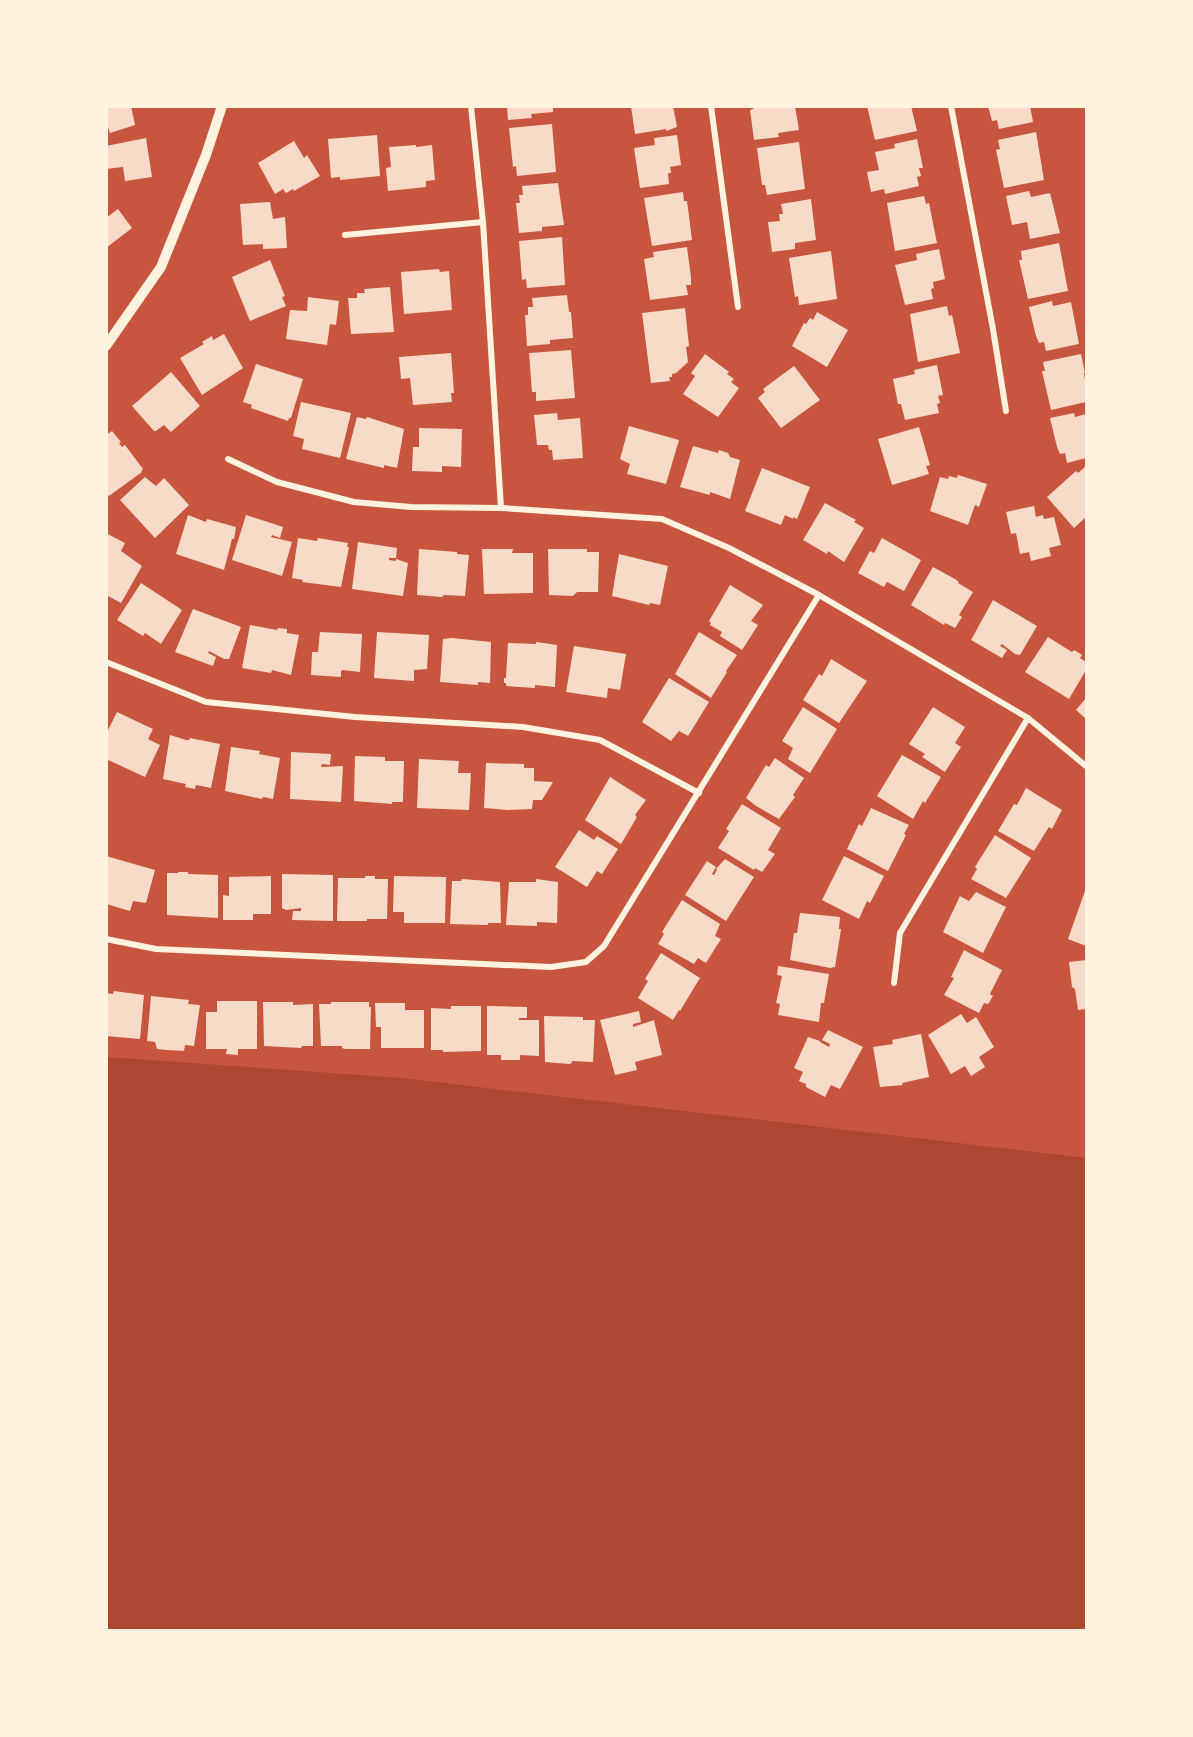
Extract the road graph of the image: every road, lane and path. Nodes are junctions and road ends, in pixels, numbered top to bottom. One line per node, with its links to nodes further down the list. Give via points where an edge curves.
1 (222, 106): 8 (street, via 161,267)
2 (471, 106): 5 (street)
3 (711, 106): 7 (street)
4 (951, 106): 9 (street)
5 (483, 222): 6 (street); 11 (street)
6 (345, 235)
7 (738, 307)
8 (106, 346)
9 (1006, 411)
10 (228, 459): 11 (street, via 277,482 354,502)
11 (501, 508): 12 (street, via 662,519 729,548)
12 (819, 595): 14 (street); 16 (street)
13 (106, 662): 16 (street, via 206,702 356,717 523,727 600,740)
14 (1028, 718): 15 (street); 18 (street, via 900,933)
15 (1086, 766)
16 (699, 793): 17 (street, via 604,946 586,962 551,967 156,949)
17 (106, 939)
18 (894, 983)

